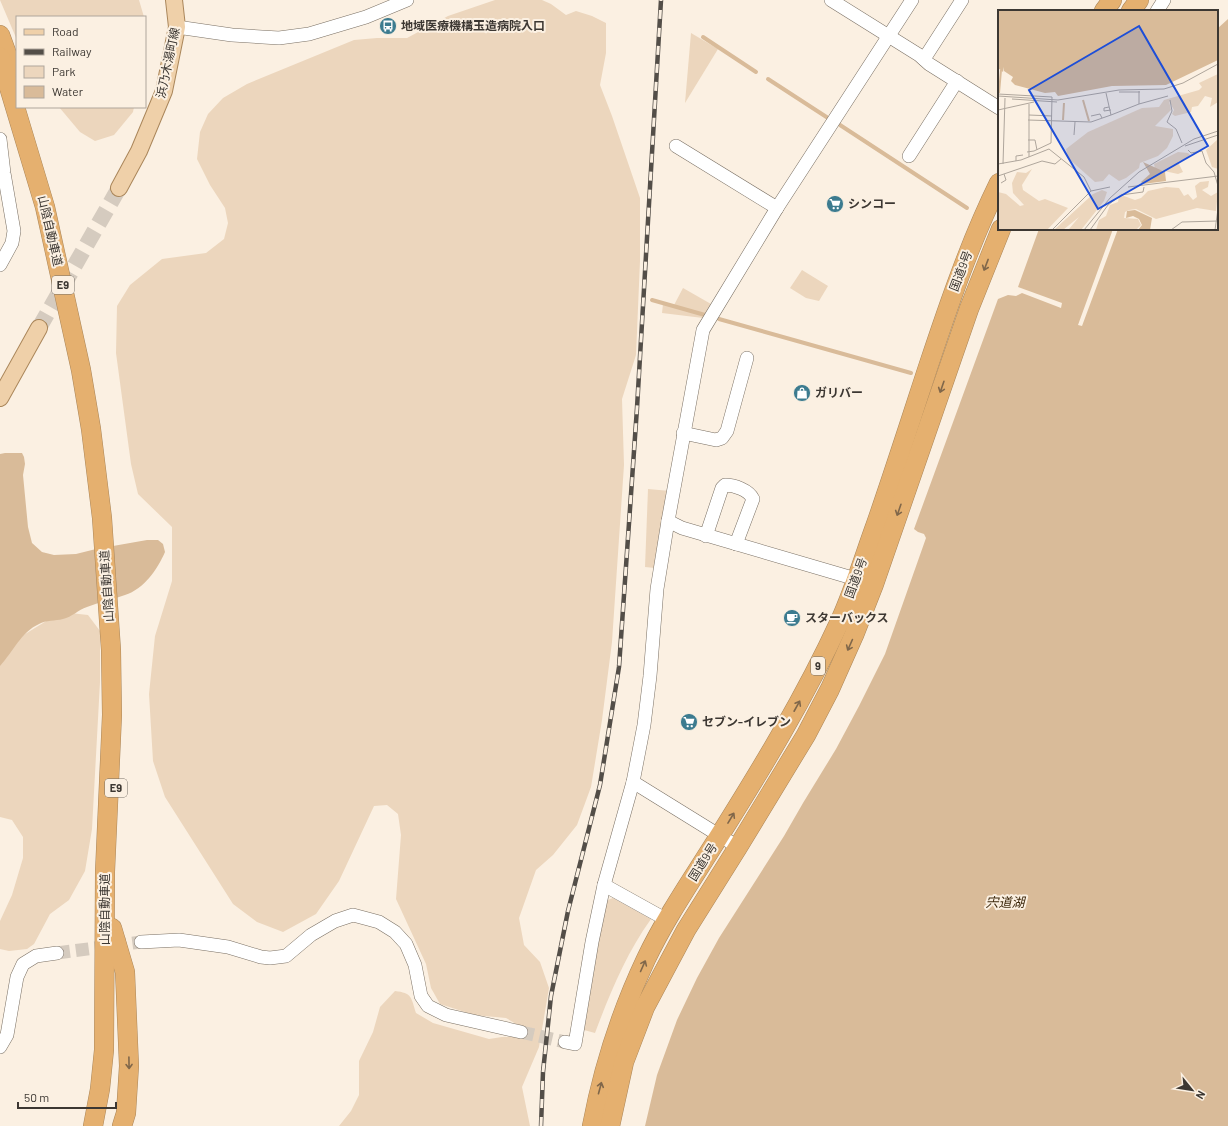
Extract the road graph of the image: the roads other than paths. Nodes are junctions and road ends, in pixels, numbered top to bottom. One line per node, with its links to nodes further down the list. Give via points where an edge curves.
1 (174, 0): 12 (main road, 浜乃木湯町線)
2 (406, 0): 12 (street, via 366,17 310,34 279,38)
3 (831, 0): 14 (street)
4 (912, 0): 14 (street)
5 (962, 0): 15 (street)
6 (1112, 0): 9 (highway)
7 (1139, 0): 10 (highway)
8 (1164, 0): 11 (street)
9 (1105, 10)
10 (1132, 10)
11 (1157, 10)
12 (177, 28): 25 (main road, 浜乃木湯町線, via 164,91 139,151)
13 (0, 35): 18 (highway)
14 (889, 36): 15 (street); 26 (street)
15 (924, 59): 17 (street)
16 (1, 60): 33 (highway, 山陰自動車道 / E9, via 45,207 82,370)
17 (957, 81): 19 (street); 23 (street)
18 (16, 82)
19 (998, 107)
20 (24, 108): 33 (highway, 山陰自動車道 / E9, via 52,204 90,367 106,480)
21 (0, 139): 28 (street, via 14,231 12,243)
22 (676, 146): 26 (street)
23 (908, 156)
24 (998, 185): 37 (highway, 国道9号 / 9, via 953,291)
25 (119, 188)
26 (777, 208): 32 (street, via 703,330)
27 (1001, 230): 40 (highway, 国道9号 / 9, one-way to 40, via 969,309 854,635 806,734)
28 (0, 265)
29 (39, 328): 31 (main road)
30 (747, 358): 32 (street, via 727,431 722,438 716,440)
31 (0, 398)
32 (683, 433): 34 (street)
33 (106, 518): 43 (highway, 山陰自動車道 / E9, via 115,649 105,872)
34 (668, 521): 35 (street); 38 (street, via 644,725)
35 (706, 536): 36 (street); 36 (street, via 722,488 728,485 751,494 753,499)
36 (736, 544): 37 (street)
37 (856, 579): 39 (highway, 国道9号 / 9, one-way to 37, via 815,674 841,619)
38 (633, 782): 39 (street); 41 (street)
39 (720, 836): 40 (street); 42 (highway, 国道9号 / 9)
40 (738, 847): 54 (highway, 国道9号 / 9, via 686,930 645,1007 624,1062)
41 (604, 885): 42 (street); 47 (street, via 575,1044)
42 (667, 920): 53 (highway, 国道9号 / 9, one-way to 42, via 596,1100 618,1028 647,958)
43 (108, 928): 49 (highway, E9, via 92,984 91,1056 86,1103); 50 (highway, 山陰自動車道 / E9, via 104,1050); 51 (highway, 山陰自動車道 / E9, via 116,1051); 52 (highway, E9, one-way to 52, via 125,972 129,1066 126,1113)
44 (141, 942): 46 (street, via 179,940 228,947 261,957 286,956 311,935 335,921 353,915 379,922 395,932 406,944 421,996 428,1006 446,1015)
45 (57, 953): 48 (street, via 36,956 23,964 17,977 7,1035)
46 (521, 1032)
47 (565, 1042)
48 (0, 1047)
49 (80, 1126)
50 (93, 1126)
51 (105, 1126)
52 (122, 1126)
53 (592, 1126)
54 (610, 1126)

